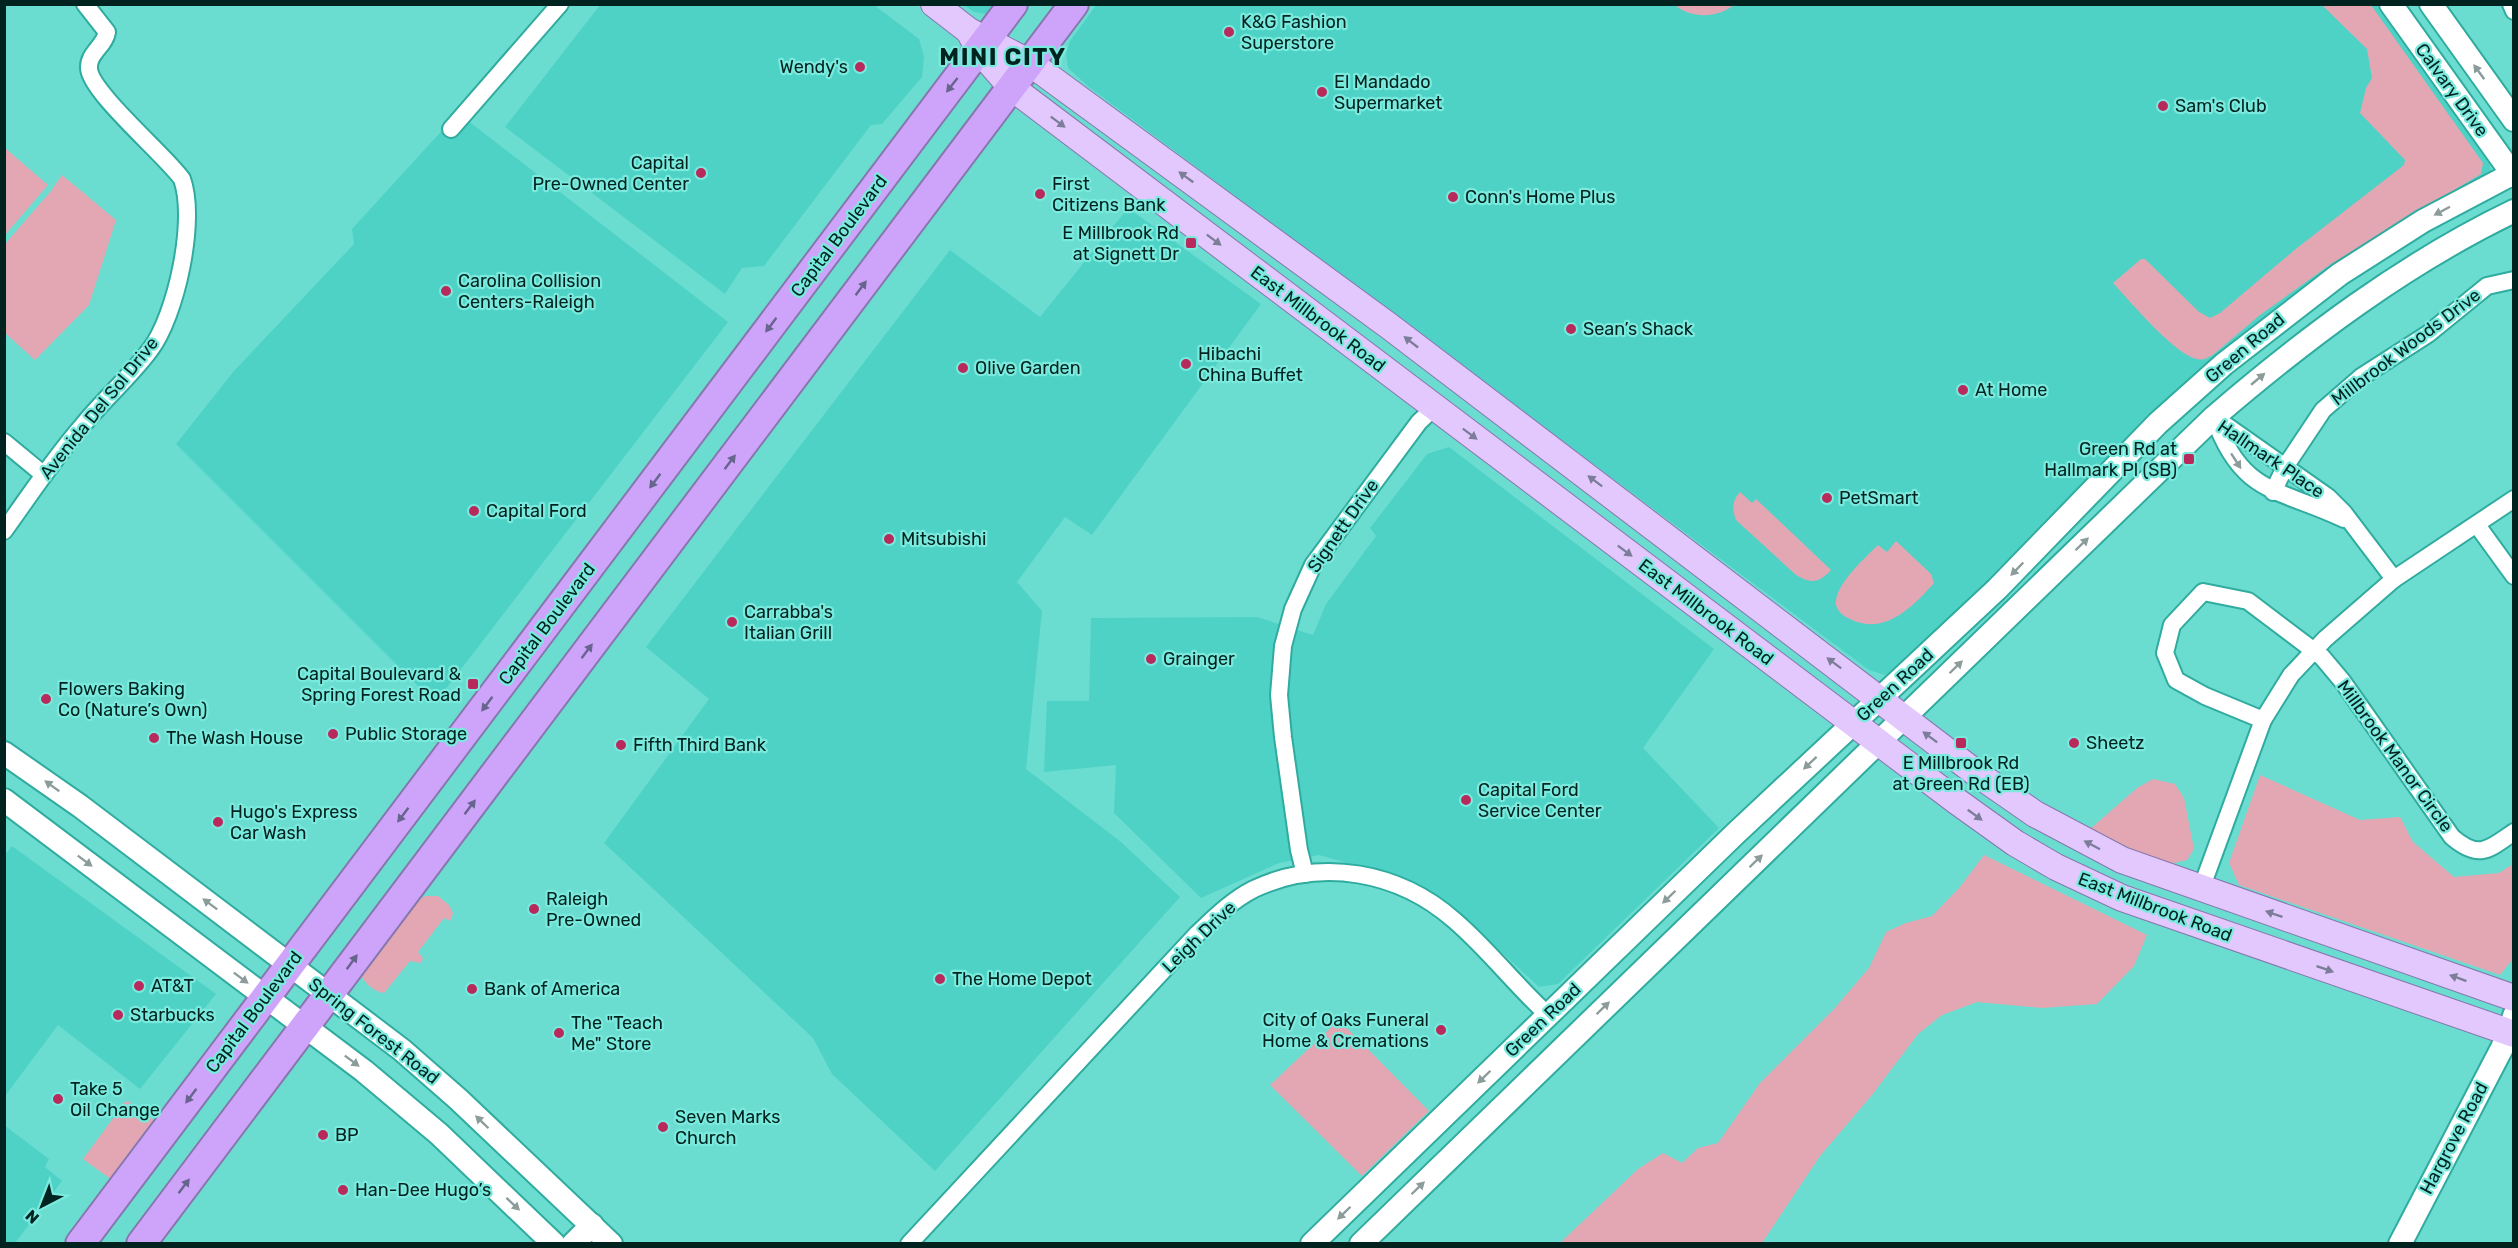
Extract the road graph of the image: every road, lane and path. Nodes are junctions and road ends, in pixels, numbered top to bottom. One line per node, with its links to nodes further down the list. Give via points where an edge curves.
1 (85, 4): 26 (street, Avenida Del Sol Drive, via 107,32 91,58 90,75 182,179 187,230 174,296 152,348 82,425)
2 (560, 4): 14 (street)
3 (934, 4): 10 (main road)
4 (1013, 4): 10 (highway, Capital Boulevard)
5 (1074, 4): 11 (highway)
6 (2391, 4): 15 (street, Calvary Drive)
7 (2431, 4): 13 (street, Calvary Drive, one-way to 7)
8 (2511, 4): 9 (street)
9 (2514, 11)
10 (978, 40): 11 (main road, East Millbrook Road); 12 (main road, East Millbrook Road); 47 (highway, Capital Boulevard, one-way to 47)
11 (1030, 63): 12 (highway); 19 (main road, East Millbrook Road, one-way to 11)
12 (1011, 87): 18 (main road, East Millbrook Road, one-way to 18); 48 (highway, one-way to 12)
13 (2514, 120)
14 (450, 129)
15 (2513, 174): 20 (street, Green Road, one-way to 20, via 2423,221 2340,274)
16 (2514, 211): 22 (street, Green Road, one-way to 16, via 2291,352 2370,295 2453,243)
17 (2514, 280): 25 (street, Millbrook Woods Drive, via 2487,286 2428,334 2361,377 2323,410)
18 (1382, 367): 19 (main road, via 1423,382); 21 (main road, East Millbrook Road)
19 (1457, 378): 24 (main road, East Millbrook Road)
20 (2194, 391): 22 (street); 34 (street, Green Road, one-way to 34)
21 (1435, 407): 24 (main road, via 1471,406 1524,446); 40 (main road, East Millbrook Road, one-way to 40); 45 (street, Signett Drive, via 1419,422 1313,565 1282,646 1282,728)
22 (2214, 417): 25 (street, Hallmark Place); 27 (street, Hallmark Place, one-way to 27, via 2221,438 2244,472); 35 (street, Green Road, one-way to 22)
23 (4, 442): 26 (street)
24 (1571, 463): 37 (main road, East Millbrook Road, one-way to 24)
25 (2285, 466): 27 (street, Millbrook Woods Drive); 29 (street, Hallmark Place, via 2328,497)
26 (44, 475): 31 (street, Avenida Del Sol Drive)
27 (2273, 492): 29 (street, Hallmark Place)
28 (2514, 500): 30 (street)
29 (2353, 524): 33 (street, Hallmark Place)
30 (2477, 525): 32 (street); 33 (street)
31 (4, 531)
32 (2514, 576)
33 (2394, 579): 36 (street)
34 (1997, 589): 35 (street); 37 (street, Green Road)
35 (2016, 609): 38 (street, Green Road, one-way to 35)
36 (2314, 650): 39 (street, via 2290,675); 39 (street, via 2248,601 2203,592 2172,625 2165,653 2176,680); 44 (street, Millbrook Manor Circle, via 2343,682 2452,837 2466,848 2480,852)
37 (1880, 699): 38 (main road, East Millbrook Road); 40 (street, Green Road)
38 (1904, 717): 41 (street, Green Road); 46 (main road, East Millbrook Road, one-way to 38, via 2122,860 2057,827 1986,780)
39 (2263, 720): 46 (street)
40 (1853, 723): 41 (main road, East Millbrook Road); 51 (street, Green Road, one-way to 51)
41 (1878, 742): 53 (main road, East Millbrook Road, one-way to 53, via 1993,828 2078,878 2122,898); 54 (street, Green Road, one-way to 41)
42 (4, 753): 47 (street, Spring Forest Road, one-way to 42)
43 (4, 800): 49 (street, Spring Forest Road, one-way to 49)
44 (2514, 832)
45 (1305, 874): 51 (street, Leigh Drive, via 1340,871 1369,875 1407,889 1454,920); 61 (street, Leigh Drive, via 1253,889 1211,921)
46 (2201, 889): 50 (main road, East Millbrook Road, one-way to 46)
47 (290, 965): 48 (street, Spring Forest Road); 49 (highway, Capital Boulevard)
48 (328, 995): 52 (highway); 55 (street, Spring Forest Road, one-way to 48, via 422,1066)
49 (266, 997): 52 (street, Spring Forest Road); 56 (highway, Capital Boulevard, one-way to 56)
50 (2514, 998)
51 (1548, 1015): 54 (street); 62 (street, Green Road, one-way to 62)
52 (305, 1026): 57 (highway, one-way to 52); 58 (street, Spring Forest Road, one-way to 58, via 402,1102)
53 (2512, 1028): 64 (street, Hargrove Road)
54 (1573, 1038): 63 (street, Green Road, one-way to 54)
55 (592, 1225): 59 (street); 60 (street, Spring Forest Road)
56 (80, 1244)
57 (141, 1244)
58 (554, 1244)
59 (573, 1244)
60 (611, 1244)
61 (909, 1244)
62 (1312, 1244)
63 (1361, 1244)
64 (2400, 1244)

